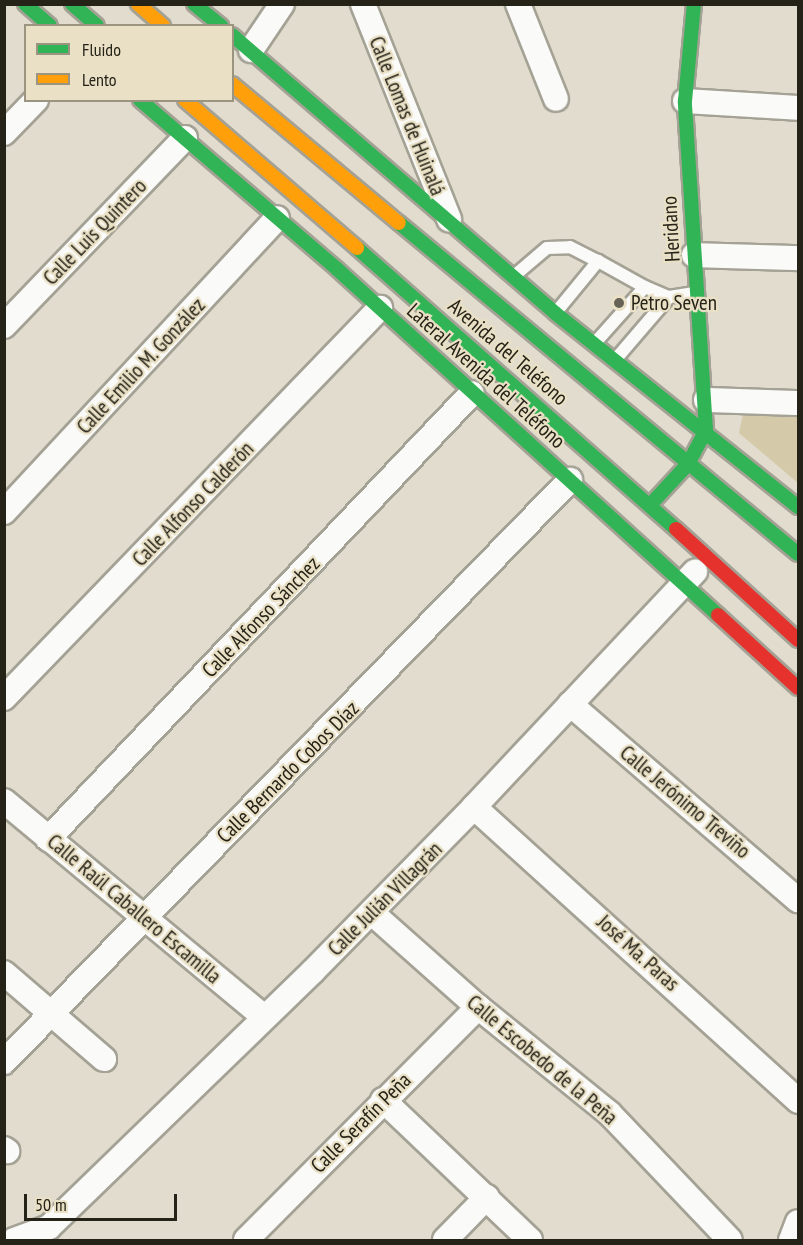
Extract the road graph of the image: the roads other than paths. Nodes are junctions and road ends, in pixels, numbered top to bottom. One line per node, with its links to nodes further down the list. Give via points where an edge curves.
1 (25, 4): 9 (street)
2 (72, 4): 10 (street)
3 (138, 4): 11 (street)
4 (194, 4): 12 (street)
5 (282, 4): 13 (street)
6 (363, 4): 24 (street, Calle Lomas de Huinalá)
7 (518, 4): 15 (street)
8 (694, 4): 16 (street, Heridano)
9 (48, 24)
10 (95, 24)
11 (161, 24)
12 (219, 24)
13 (242, 42): 24 (street)
14 (234, 86): 37 (street, Avenida del Teléfono)
15 (556, 99)
16 (686, 101): 20 (street); 26 (street, Heridano)
17 (34, 102): 21 (street)
18 (142, 102): 22 (street, Lateral Avenida del Teléfono)
19 (187, 102): 25 (street, Avenida del Teléfono)
20 (798, 108)
21 (4, 133)
22 (185, 138): 23 (street, Lateral Avenida del Teléfono); 36 (street, Calle Luis Quintero)
23 (278, 218): 29 (street, Lateral Avenida del Teléfono); 47 (street, Calle Emilio M. González)
24 (452, 227): 30 (street)
25 (357, 248): 29 (street); 45 (street, Avenida del Teléfono)
26 (694, 255): 27 (street); 32 (street, Heridano)
27 (798, 258)
28 (598, 261): 30 (lane, via 570,247 547,248); 31 (lane); 35 (lane)
29 (337, 269): 34 (street, Lateral Avenida del Teléfono)
30 (513, 278): 35 (street)
31 (645, 287): 33 (lane); 37 (lane)
32 (694, 293): 33 (lane); 40 (street, Heridano)
33 (669, 297): 38 (lane)
34 (380, 308): 39 (street, Lateral Avenida del Teléfono); 53 (street, Calle Alfonso Calderón)
35 (555, 313): 37 (street)
36 (4, 326)
37 (584, 356): 38 (street); 43 (street, Avenida del Teléfono)
38 (615, 360): 42 (street)
39 (472, 393): 44 (street, Lateral Avenida del Teléfono); 57 (street, Calle Alfonso Sánchez)
40 (706, 400): 41 (street); 42 (street, Heridano)
41 (798, 403)
42 (706, 430): 43 (street, Heridano); 46 (street)
43 (688, 464): 45 (street, Heridano); 48 (street, Avenida del Teléfono)
44 (570, 480): 50 (street, Lateral Avenida del Teléfono); 60 (street, Calle Bernardo Cobos Díaz)
45 (651, 504): 49 (street, Avenida del Teléfono)
46 (798, 507)
47 (4, 512)
48 (798, 554)
49 (708, 558): 50 (street, Calle Julián Villagrán); 51 (street, Avenida del Teléfono)
50 (682, 585): 52 (street, Lateral Avenida del Teléfono); 54 (street, Calle Julián Villagrán)
51 (798, 640)
52 (798, 688)
53 (4, 698)
54 (570, 704): 56 (street, Calle Julián Villagrán); 58 (street, Calle Jerónimo Treviño)
55 (4, 801): 57 (street, Calle Raúl Caballero Escamilla)
56 (474, 807): 59 (street, Calle Julián Villagrán); 68 (street, José Ma. Paras)
57 (48, 839): 60 (street, Calle Raúl Caballero Escamilla)
58 (798, 900)
59 (372, 913): 62 (street, Calle Escobedo de la Peña); 64 (street, Calle Julián Villagrán)
60 (144, 918): 63 (street, Calle Bernardo Cobos Díaz); 64 (street, Calle Raúl Caballero Escamilla)
61 (4, 973): 63 (street)
62 (478, 1007): 67 (street, Calle Serafín Peña); 76 (street, Calle Escobedo de la Peña, via 609,1113)
63 (52, 1013): 65 (street); 66 (street, Calle Bernardo Cobos Díaz)
64 (264, 1017): 71 (street, Calle Julián Villagrán)
65 (104, 1059)
66 (4, 1062)
67 (383, 1100): 69 (street); 73 (street, Calle Serafín Peña)
68 (798, 1101)
69 (487, 1197): 74 (street); 75 (street)
70 (798, 1222): 77 (street)
71 (49, 1234): 72 (street)
72 (14, 1240)
73 (246, 1240)
74 (446, 1240)
75 (530, 1240)
76 (730, 1240)
77 (791, 1240)

